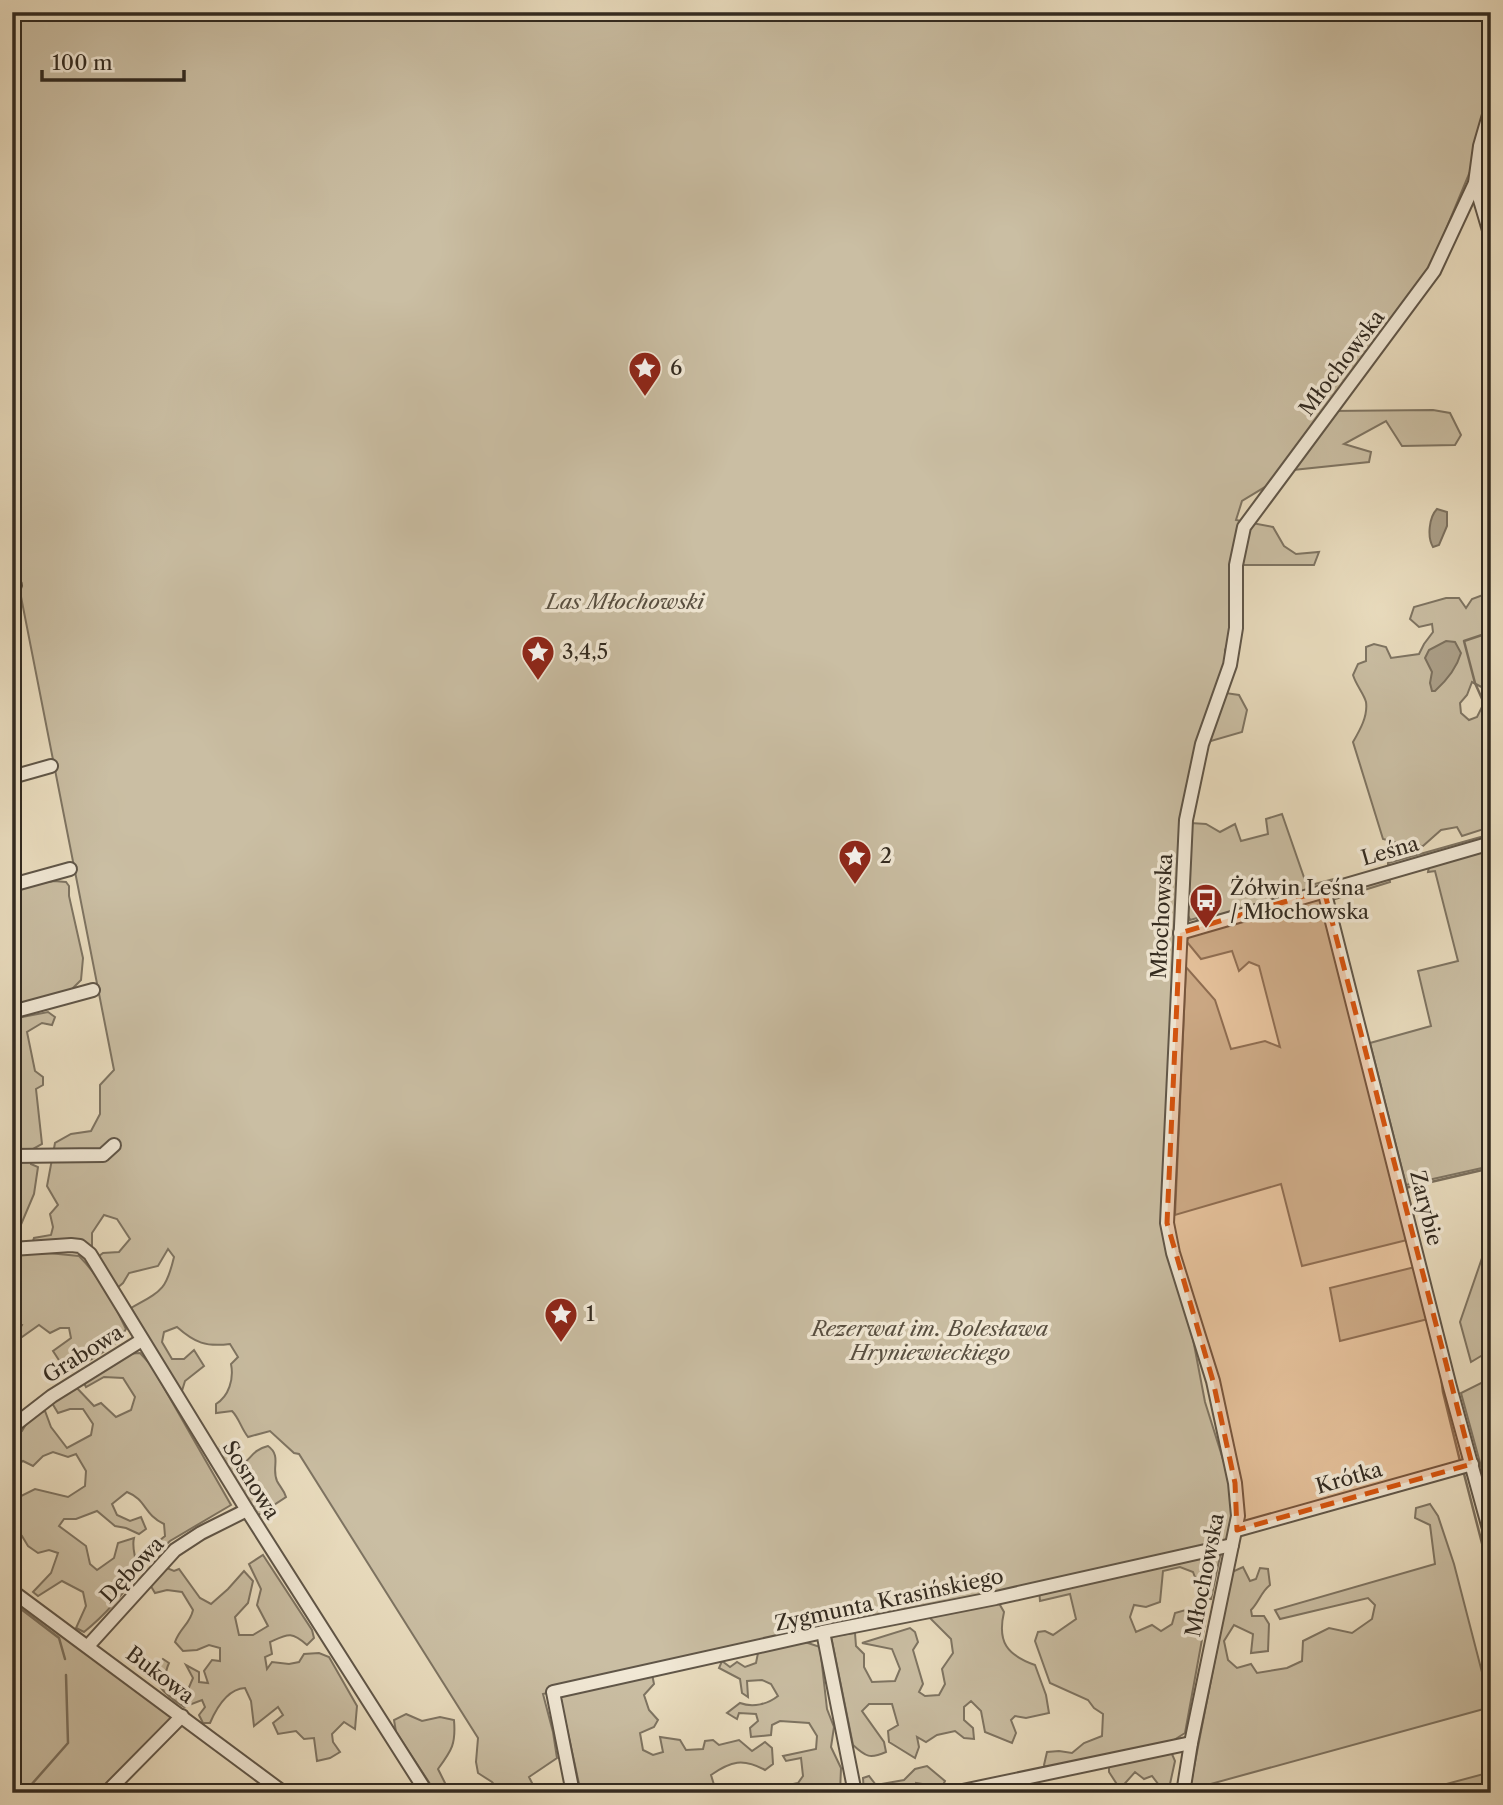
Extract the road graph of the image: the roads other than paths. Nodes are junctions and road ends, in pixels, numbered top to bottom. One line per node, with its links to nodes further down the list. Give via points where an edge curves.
1 (1491, 108): 2 (street, Młochowska)
2 (1475, 183): 3 (street); 10 (street, Młochowska, via 1434,271 1244,527 1236,565 1236,628 1230,665 1202,744 1186,820)
3 (1491, 237)
4 (51, 766): 5 (street)
5 (12, 777)
6 (1491, 843): 9 (street, Leśna)
7 (71, 869): 8 (street)
8 (12, 885)
9 (1324, 890): 10 (street, Leśna); 18 (street, Zarybie)
10 (1180, 933): 20 (street, Młochowska, via 1167,1223 1213,1381 1235,1483)
11 (93, 990): 12 (street)
12 (12, 1012)
13 (114, 1145): 14 (street, via 103,1154)
14 (12, 1156)
15 (12, 1249): 16 (street, Sosnowa, via 80,1246 90,1254)
16 (142, 1340): 17 (street, Grabowa, via 52,1396); 19 (street, Sosnowa)
17 (12, 1427)
18 (1472, 1464): 20 (street, Krótka); 21 (street, Zarybie)
19 (247, 1510): 25 (street, Dębowa, via 175,1550); 30 (street, Sosnowa)
20 (1237, 1530): 22 (street, Młochowska)
21 (1491, 1536)
22 (1233, 1545): 24 (street, Zygmunta Krasińskiego); 27 (street, Młochowska)
23 (12, 1591): 25 (street, Bukowa)
24 (823, 1632): 31 (street, Zygmunta Krasińskiego, via 553,1692); 32 (street)
25 (88, 1646): 26 (street, Bukowa)
26 (182, 1716): 28 (street); 29 (street, Bukowa)
27 (1191, 1743): 33 (street); 34 (street, Młochowska)
28 (106, 1793)
29 (284, 1793)
30 (427, 1793)
31 (573, 1793)
32 (855, 1793)
33 (953, 1793)
34 (1183, 1793)

